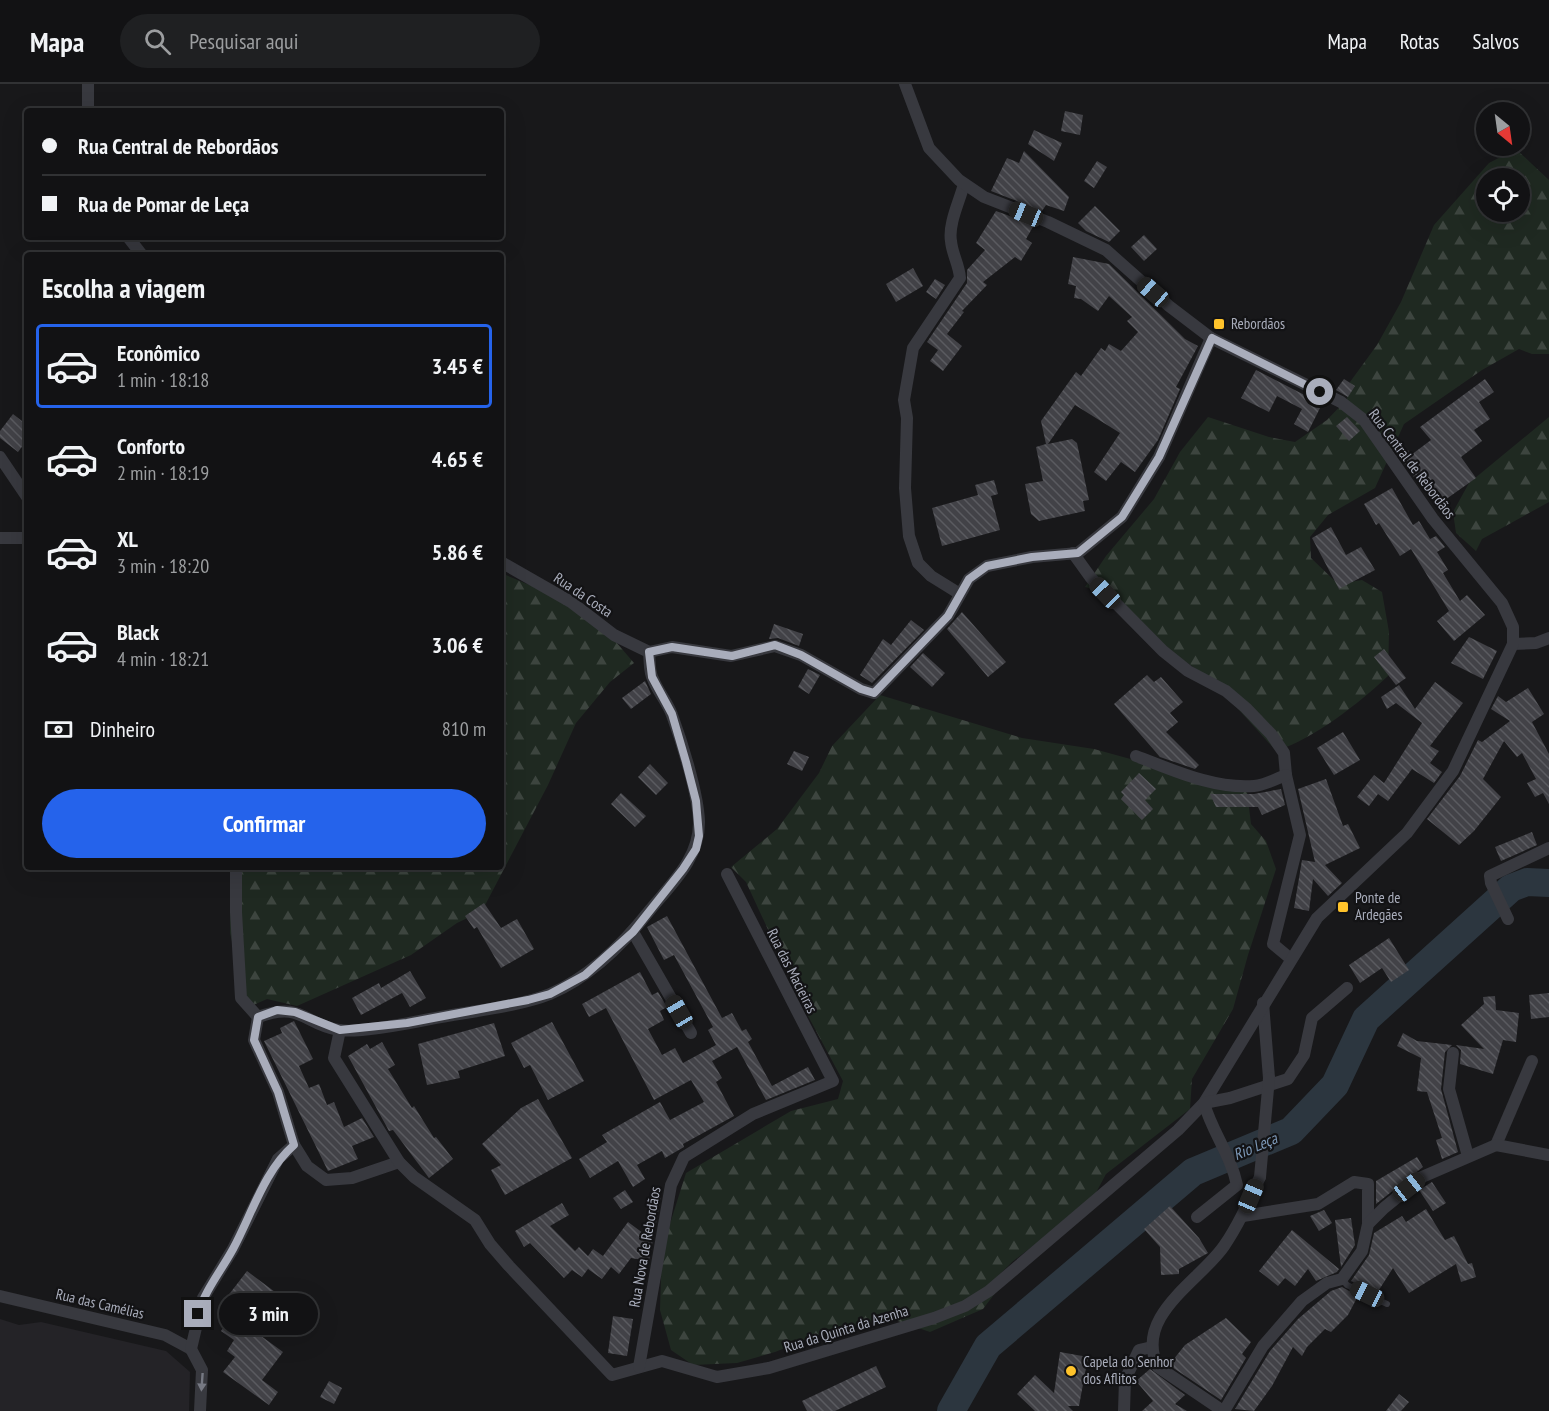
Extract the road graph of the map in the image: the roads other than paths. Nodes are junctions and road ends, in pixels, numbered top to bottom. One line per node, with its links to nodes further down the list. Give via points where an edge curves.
1 (88, 84): 3 (street)
2 (904, 84): 4 (street, Rua Central de Rebordãos, via 929,148)
3 (88, 108)
4 (964, 184): 7 (street, Rua Central de Rebordãos, via 984,197 1106,250); 14 (street, via 950,234 960,278 913,348 904,400 908,418 904,488 909,536 918,563)
5 (130, 240): 6 (street)
6 (140, 252)
7 (1212, 338): 12 (street, via 1159,457 1122,517); 16 (street, Rua Central de Rebordãos, via 1341,402 1364,420 1433,519 1502,603 1513,627)
8 (0, 457): 9 (street)
9 (24, 493)
10 (0, 538): 11 (street)
11 (24, 538)
12 (1073, 553): 14 (street, via 987,566 969,579); 19 (street, via 1091,578 1163,651 1188,671 1226,691 1265,727 1284,753)
13 (504, 564): 17 (street, Rua da Costa, via 571,602 614,635)
14 (960, 594): 17 (street, via 948,616 874,693 775,645 732,656 672,647)
15 (1549, 638): 16 (street)
16 (1512, 644): 25 (street, via 1453,771 1407,833 1317,918)
17 (649, 652): 24 (street, via 652,677 672,714 699,819 696,849)
18 (1136, 756): 19 (street, via 1190,777 1228,785 1256,786)
19 (1286, 775): 25 (street, via 1300,835 1273,944)
20 (1549, 848): 23 (street, via 1490,876)
21 (236, 870): 28 (street, via 241,999)
22 (727, 874): 33 (street, Rua das Macieiras)
23 (1508, 919)
24 (633, 932): 29 (street, via 585,975 550,994 407,1023); 30 (street)
25 (1291, 959): 27 (street)
26 (1347, 988): 34 (street, via 1312,1018 1304,1055 1288,1079 1230,1098)
27 (1263, 1003): 34 (street, Rua da Quinta da Azenha); 40 (street, bridge, via 1269,1078 1260,1177)
28 (258, 1017): 29 (street, via 277,1010 295,1012); 35 (street, via 254,1040 278,1092)
29 (340, 1030): 39 (street, via 334,1058)
30 (690, 1033)
31 (1453, 1053): 38 (street, via 1449,1089)
32 (1532, 1061): 36 (street)
33 (833, 1081): 48 (street, Rua Nova de Rebordãos, via 753,1114 684,1157 671,1185)
34 (1204, 1102): 41 (street, via 1210,1125 1233,1166 1238,1185); 48 (street, Rua da Quinta da Azenha, via 1178,1130 1008,1275 965,1305 769,1368 717,1377 662,1361)
35 (294, 1145): 39 (street, via 307,1166 326,1180 352,1178); 47 (street, via 278,1159 233,1250 203,1298)
36 (1496, 1145): 37 (street); 38 (street)
37 (1549, 1155)
38 (1468, 1156): 42 (street, via 1422,1177)
39 (399, 1162): 48 (street, Rua da Quinta da Azenha, via 475,1220 509,1266 612,1375)
40 (1243, 1216): 42 (street, via 1318,1204 1354,1182 1368,1184); 46 (street, via 1222,1249 1183,1287 1160,1318)
41 (1197, 1217)
42 (1368, 1224): 43 (street, via 1362,1251)
43 (1342, 1279): 45 (lane); 51 (street, via 1302,1301 1263,1346)
44 (0, 1296): 47 (street, Rua das Camélias, via 165,1335)
45 (1387, 1304)
46 (1152, 1347): 50 (street, via 1139,1350 1125,1380); 51 (street, via 1158,1367)
47 (191, 1349): 49 (street, one-way to 49, via 202,1370)
48 (639, 1367)
49 (200, 1411)
50 (1124, 1411)
51 (1224, 1411)

